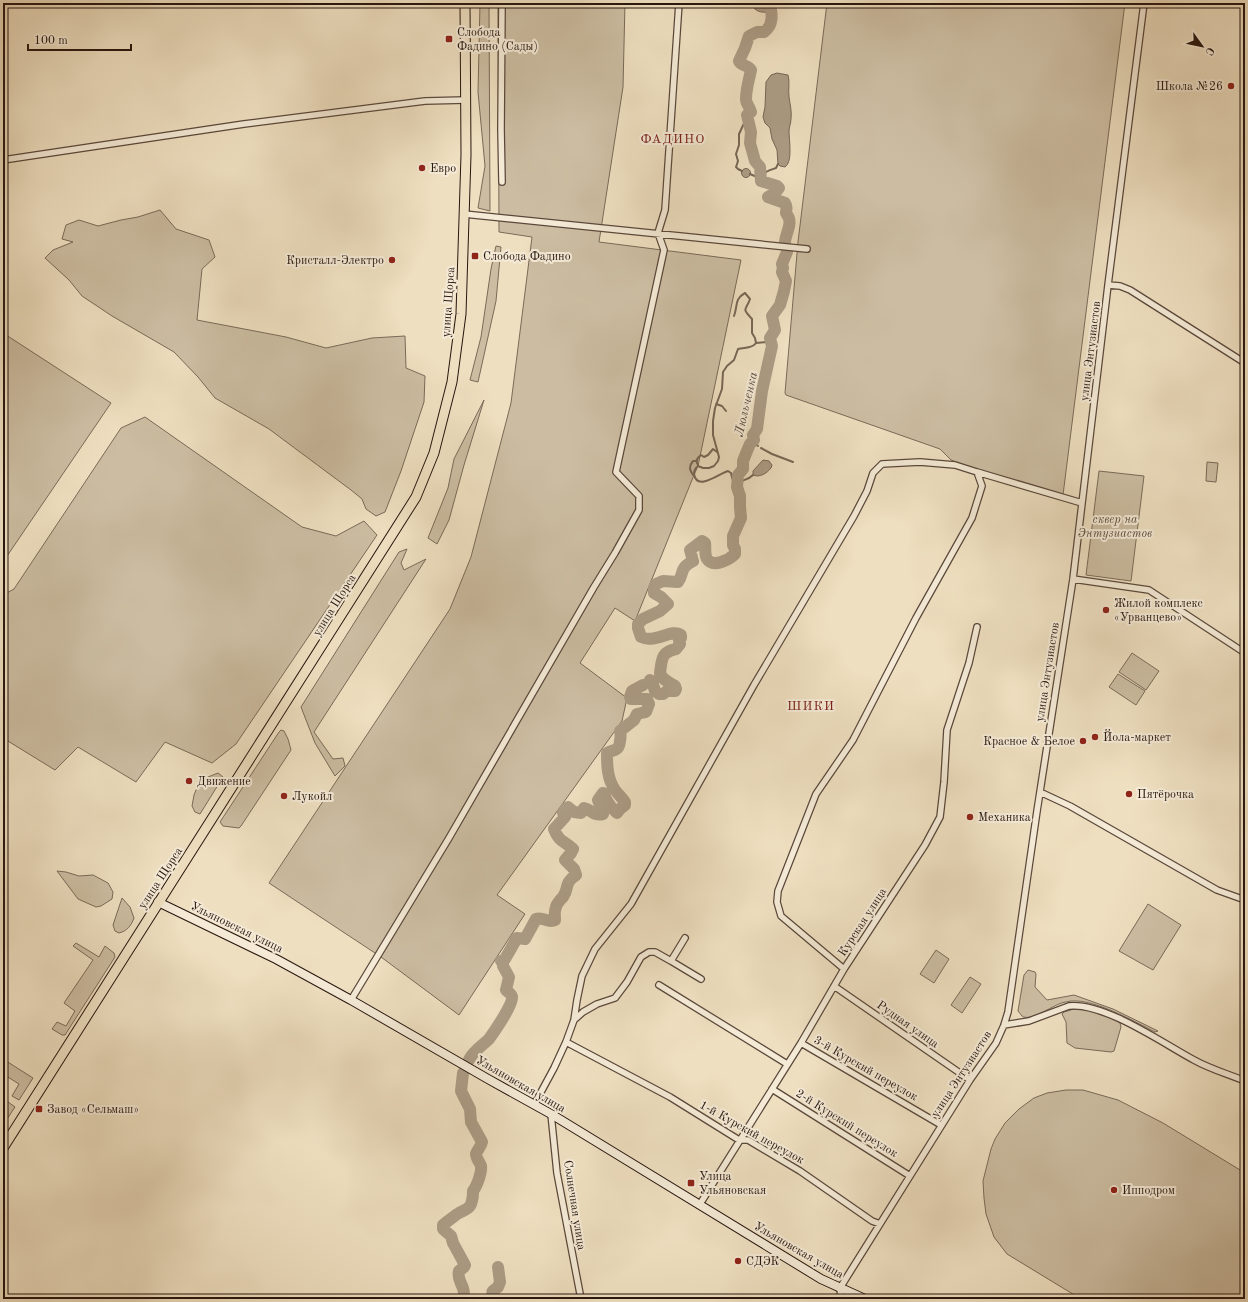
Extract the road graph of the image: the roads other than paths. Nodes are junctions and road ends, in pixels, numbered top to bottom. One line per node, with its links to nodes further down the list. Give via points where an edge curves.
1 (465, 3): 5 (main road, улица Щорса)
2 (502, 3): 7 (street)
3 (679, 3): 9 (street, via 665,210)
4 (1144, 3): 11 (street, улица Энтузиастов)
5 (466, 100): 6 (street, via 425,101 244,124); 8 (main road, улица Щорса)
6 (3, 160)
7 (502, 182)
8 (464, 214): 9 (street); 20 (main road, улица Щорса, via 461,314 452,382 434,453 416,497)
9 (658, 234): 10 (street); 27 (street, via 664,250 616,472 639,496 639,510)
10 (807, 249)
11 (1108, 285): 12 (street, via 1133,291); 14 (street, улица Энтузиастов)
12 (1245, 364)
13 (976, 472): 14 (street); 23 (street, via 982,486 972,518 916,618 853,740 816,794 778,891 777,902 781,916); 28 (street, via 955,465 920,462 882,464 873,473 854,516 754,685 631,904 595,949 582,976)
14 (1082, 503): 15 (street, улица Энтузиастов)
15 (1073, 579): 17 (street, via 1148,590); 18 (street, улица Энтузиастов)
16 (977, 627): 23 (street, Курская улица, via 947,730 940,816 925,845)
17 (1245, 653)
18 (1040, 792): 19 (street, via 1070,806 1216,890); 29 (street, улица Энтузиастов, via 1016,963)
19 (1245, 900)
20 (158, 902): 27 (main road, Ульяновская улица, via 276,959); 40 (main road, улица Щорса)
21 (685, 938): 22 (street)
22 (671, 961): 24 (street); 28 (street, via 655,952 648,952 641,957 628,982 615,998 597,1004)
23 (844, 969): 26 (street, Курская улица)
24 (701, 979)
25 (659, 985): 32 (street)
26 (834, 986): 31 (street, Курская улица); 33 (street, Рудная улица)
27 (351, 1000): 36 (main road, Ульяновская улица)
28 (574, 1020): 30 (street)
29 (1004, 1025): 33 (street, улица Энтузиастов, via 996,1043); 34 (street, via 1029,1021 1069,1006 1087,1008 1121,1020 1196,1061)
30 (566, 1042): 36 (street); 39 (street, 1-й Курский переулок, via 670,1097)
31 (801, 1043): 32 (street, Курская улица); 38 (street, 3-й Курский переулок)
32 (787, 1064): 35 (street, Курская улица)
33 (970, 1080): 38 (street, улица Энтузиастов)
34 (1245, 1081)
35 (772, 1089): 39 (street, Курская улица); 41 (street, 2-й Курский переулок)
36 (534, 1105): 37 (main road, Ульяновская улица)
37 (551, 1114): 42 (main road, Ульяновская улица); 45 (street, Солнечная улица, via 557,1173)
38 (941, 1125): 41 (street, улица Энтузиастов)
39 (739, 1140): 42 (street, Курская улица); 43 (street, 1-й Курский переулок, via 748,1140)
40 (3, 1148)
41 (910, 1176): 43 (street, улица Энтузиастов)
42 (700, 1204): 44 (main road, Ульяновская улица, via 821,1279)
43 (880, 1224): 44 (street, улица Энтузиастов)
44 (840, 1288): 46 (street); 47 (main road, Ульяновская улица)
45 (580, 1299)
46 (841, 1299)
47 (865, 1299)

